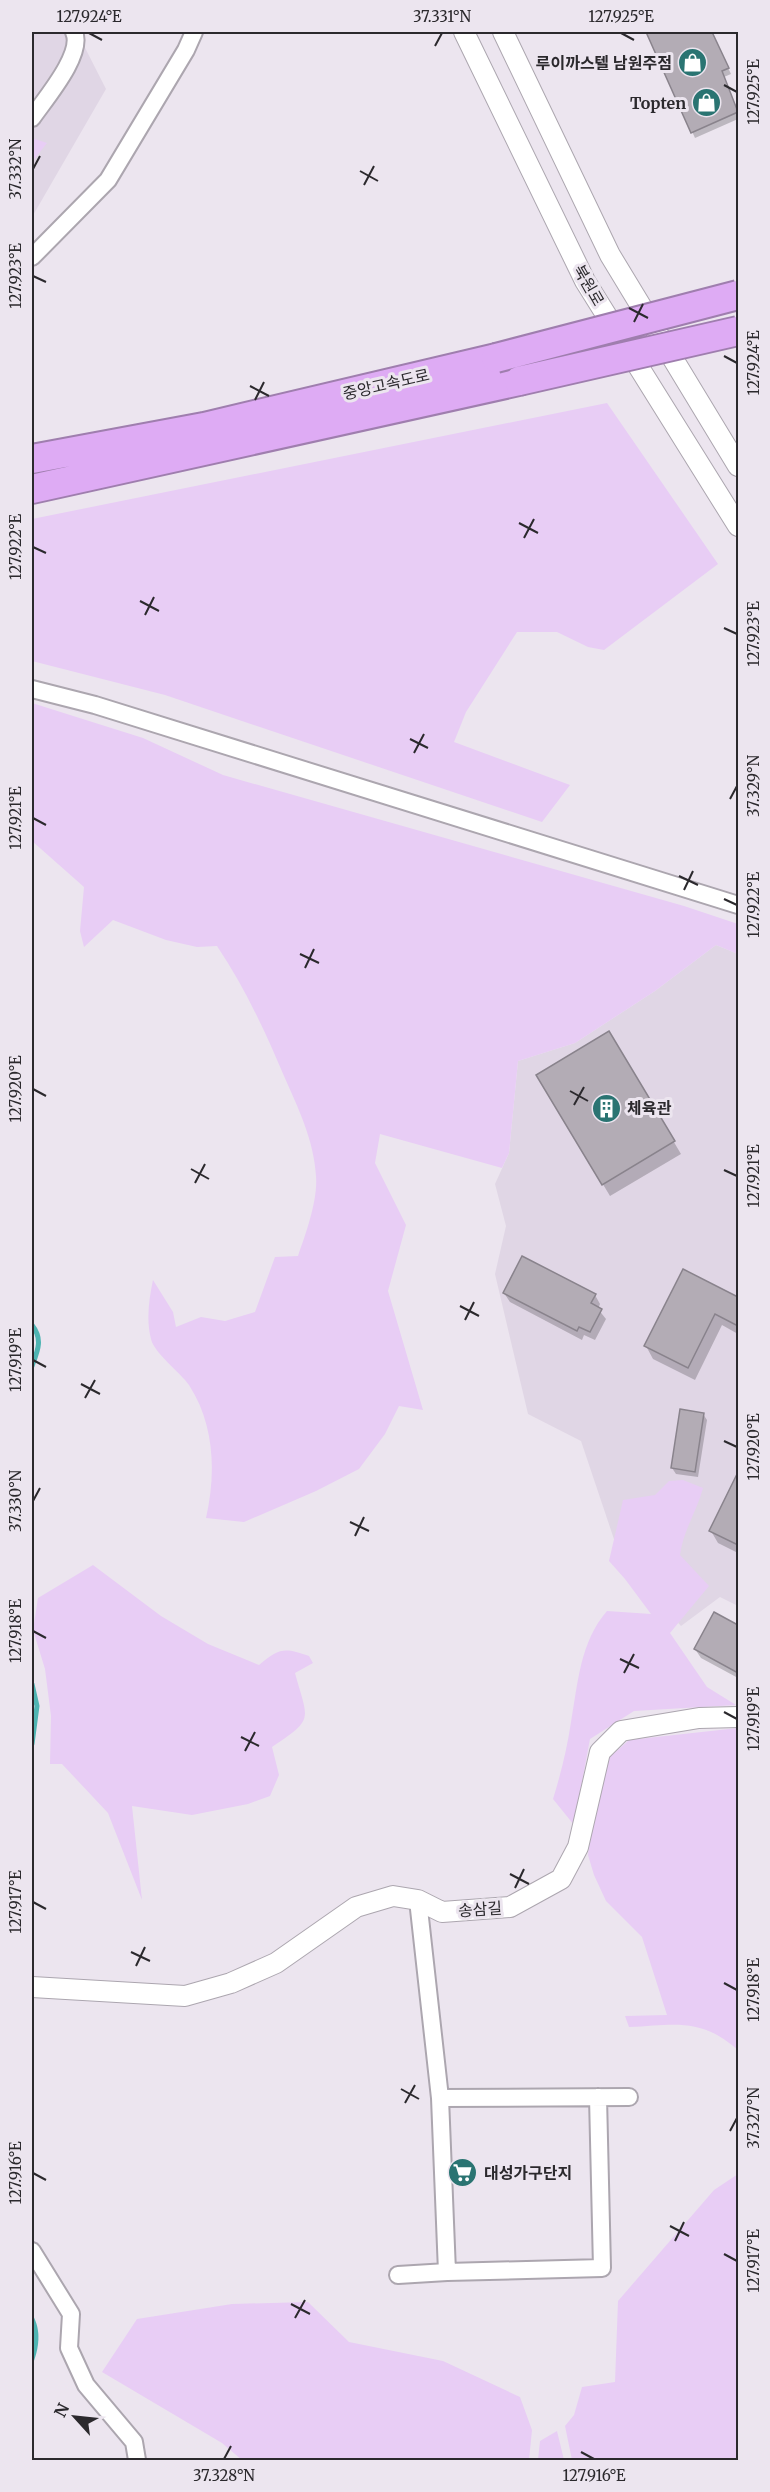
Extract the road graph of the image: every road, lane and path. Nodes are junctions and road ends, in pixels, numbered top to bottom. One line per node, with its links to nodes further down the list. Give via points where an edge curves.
1 (74, 32): 5 (street, via 74,55)
2 (194, 32): 6 (street, via 108,180)
3 (464, 32): 12 (street, 북원로, via 585,281)
4 (502, 32): 10 (street, 북원로, via 609,255)
5 (32, 118)
6 (32, 257)
7 (738, 295): 9 (highway, 중앙고속도로, bridge, via 496,358 204,427)
8 (738, 331): 11 (highway, 중앙고속도로, bridge)
9 (32, 459)
10 (738, 466)
11 (32, 489)
12 (738, 526)
13 (32, 689): 14 (street, via 95,705)
14 (738, 905)
15 (738, 1717): 16 (street, 송삼길, via 699,1718 621,1731 600,1752 578,1847 561,1879 510,1907 442,1912)
16 (418, 1900): 17 (street, 송삼길, via 393,1896 356,1907 276,1963 231,1983 185,1996); 20 (street)
17 (32, 1987)
18 (598, 2097): 19 (street); 20 (street); 22 (street, via 602,2268)
19 (629, 2097)
20 (440, 2098): 22 (street)
21 (32, 2251): 24 (street, via 70,2314 69,2348 86,2385 134,2442)
22 (447, 2272): 23 (street)
23 (398, 2275)
24 (137, 2460)

